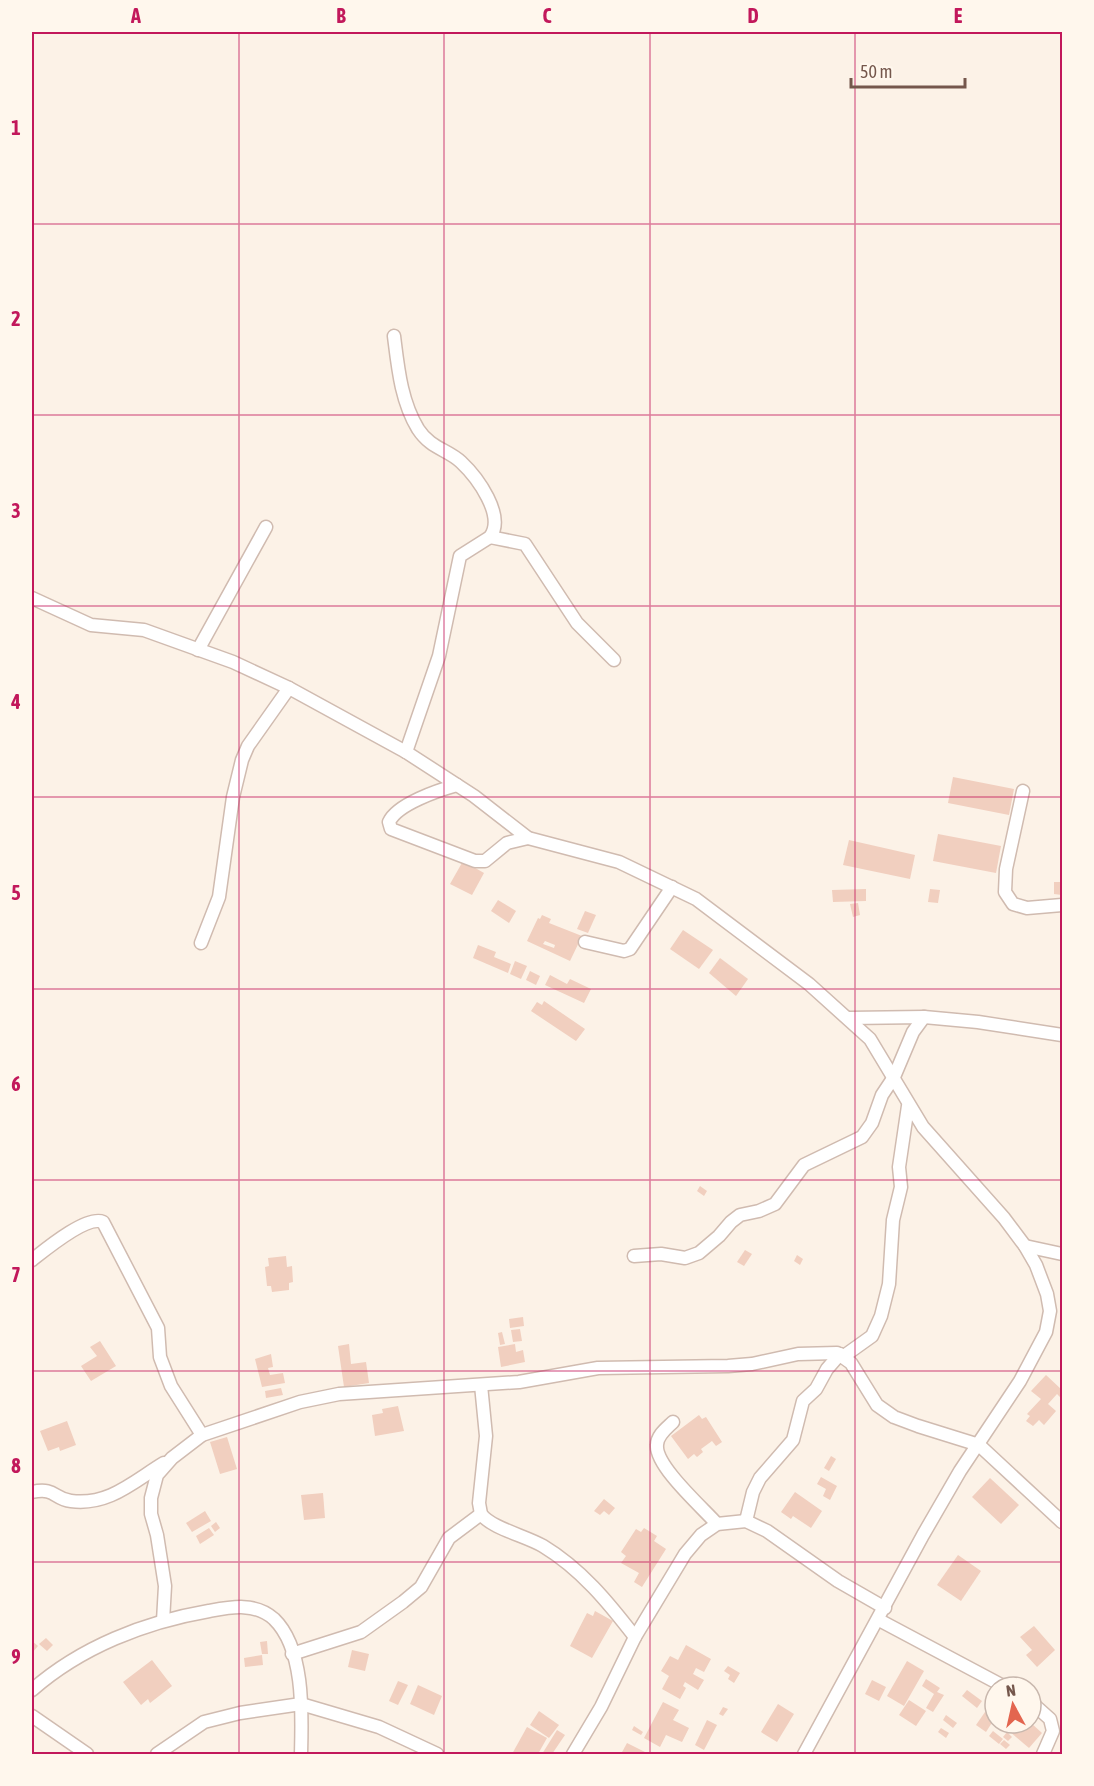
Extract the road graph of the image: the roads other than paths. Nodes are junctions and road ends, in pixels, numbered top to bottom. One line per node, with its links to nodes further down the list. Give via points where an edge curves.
1 (394, 336): 3 (street, via 399,378 414,421 428,441 459,460 487,496 495,520)
2 (266, 527): 5 (street)
3 (490, 537): 6 (street, via 525,544 577,623); 8 (street, via 460,556 439,656)
4 (32, 598): 5 (street, via 91,625 144,630)
5 (198, 650): 7 (street)
6 (614, 660)
7 (289, 688): 8 (street); 15 (street, via 242,760 219,897)
8 (406, 752): 9 (street)
9 (457, 784): 11 (street); 11 (street, via 426,795 394,814 389,822 392,829 475,861 485,861 507,843)
10 (1023, 791): 13 (street, via 1006,869 1005,892 1012,904 1027,908)
11 (528, 838): 12 (street, via 619,862)
12 (672, 887): 14 (street, via 630,949); 16 (street, via 721,917)
13 (1062, 905)
14 (585, 942)
15 (201, 944)
16 (849, 1017): 17 (street); 19 (street, via 870,1039)
17 (924, 1017): 18 (street); 19 (street, via 913,1032)
18 (1062, 1035)
19 (894, 1077): 20 (street); 23 (street, via 862,1137 804,1165 775,1204 741,1215 699,1253 685,1258 661,1254)
20 (908, 1106): 21 (street); 25 (street, via 899,1167 902,1186 893,1220 889,1284 881,1316 872,1336)
21 (1025, 1246): 22 (street); 29 (street, via 1047,1294 1050,1311 1046,1332)
22 (1062, 1254)
23 (634, 1256)
24 (32, 1260): 28 (street, via 86,1223 96,1219 104,1222 158,1328 160,1357 171,1386)
25 (842, 1355): 26 (street, via 822,1351 728,1366 598,1368); 29 (street, via 877,1405 894,1417); 33 (street, via 803,1401 793,1440 760,1478)
26 (480, 1385): 28 (street, via 339,1394 300,1402); 32 (street, via 486,1436 478,1503)
27 (673, 1422): 35 (street, via 662,1433 658,1451 678,1482)
28 (202, 1435): 30 (street)
29 (979, 1444): 34 (street); 36 (street, via 923,1535)
30 (172, 1458): 31 (street, via 110,1497 74,1501 55,1492); 37 (street, via 157,1475 151,1498 165,1586)
31 (32, 1492)
32 (481, 1514): 39 (street, via 496,1525 544,1546 585,1577); 40 (street, via 449,1538 421,1587 403,1602 361,1632)
33 (746, 1521): 35 (street); 36 (street)
34 (1062, 1522)
35 (717, 1524): 39 (street, via 685,1554)
36 (885, 1608): 38 (street)
37 (163, 1620): 40 (street, via 237,1606 253,1608 275,1620); 42 (street, via 108,1642)
38 (879, 1620): 41 (street); 51 (street)
39 (635, 1637): 50 (street)
40 (292, 1653): 43 (street)
41 (983, 1675)
42 (32, 1690)
43 (301, 1704): 47 (street, via 204,1722); 48 (street); 49 (street, via 380,1727)
44 (1043, 1713): 52 (street, via 1050,1719 1053,1731)
45 (32, 1716): 46 (street)
46 (87, 1755)
47 (157, 1755)
48 (301, 1755)
49 (437, 1755)
50 (573, 1755)
51 (804, 1755)
52 (1043, 1755)

